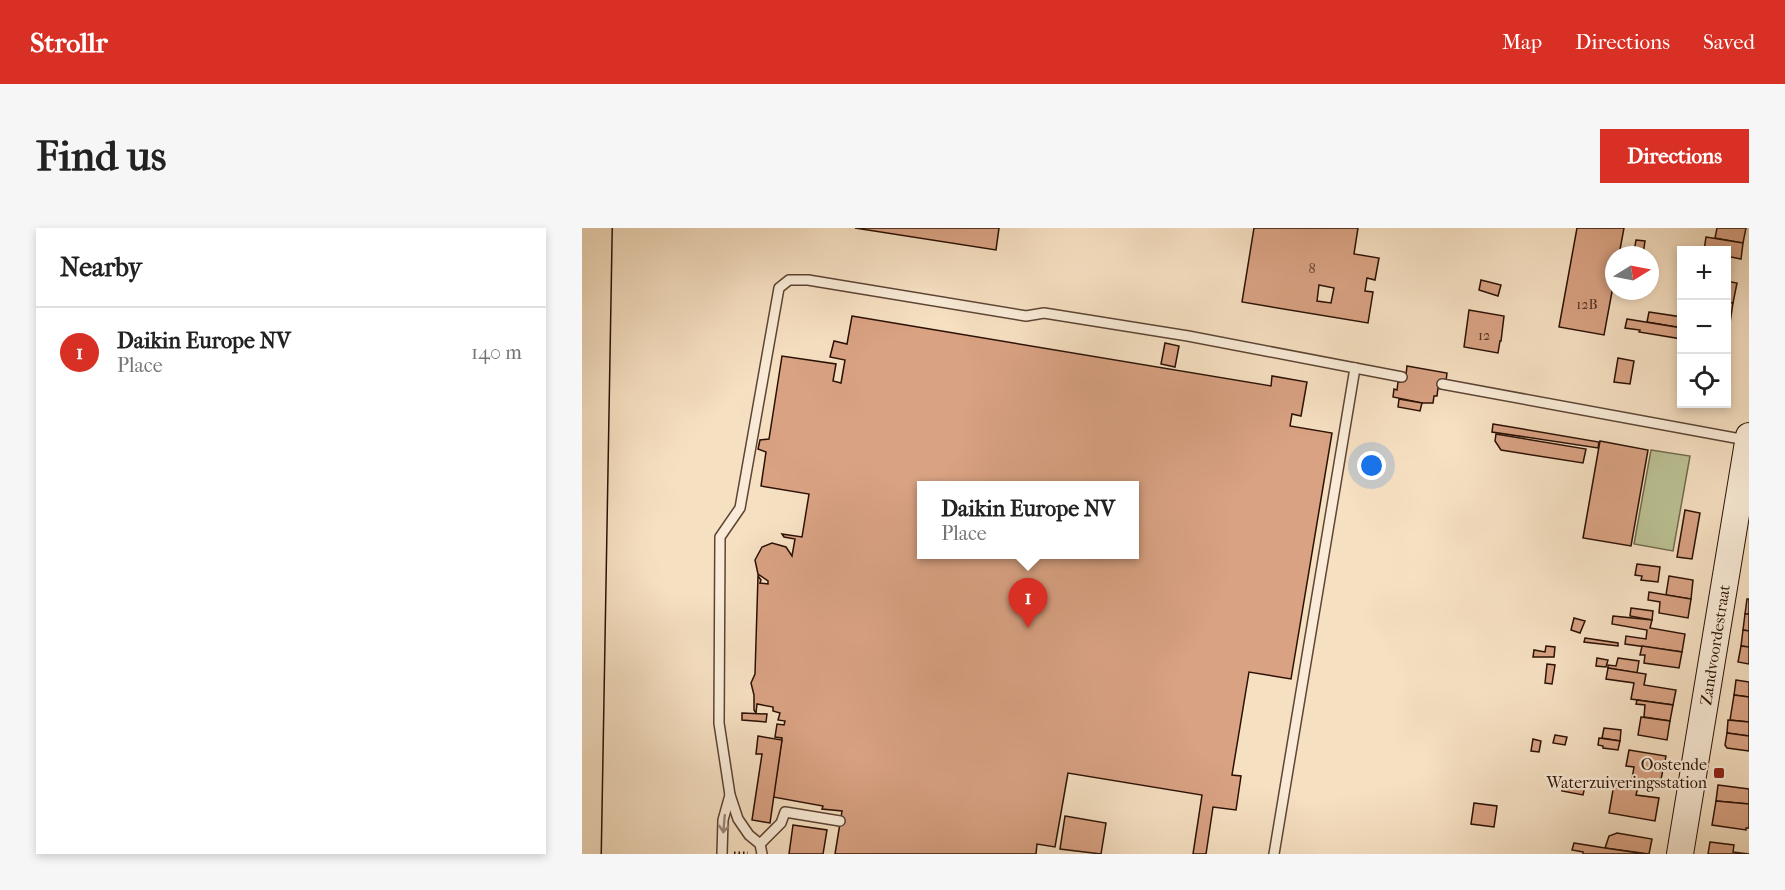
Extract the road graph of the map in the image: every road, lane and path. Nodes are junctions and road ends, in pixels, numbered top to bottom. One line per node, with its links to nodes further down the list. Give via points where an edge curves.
1 (595, 228): 10 (highway)
2 (1355, 368): 3 (lane); 7 (lane, via 1044,313 1026,316 789,280 779,288 740,508 720,537 719,723); 12 (lane)
3 (1402, 377)
4 (1442, 384): 6 (lane)
5 (1749, 436): 6 (main road, Zandvoordestraat)
6 (1748, 440): 13 (main road, Zandvoordestraat)
7 (730, 795): 9 (lane, via 738,819); 11 (lane, one-way to 11, via 723,820)
8 (840, 820): 9 (lane, via 784,812 781,823)
9 (761, 850): 11 (path)
10 (584, 854)
11 (722, 854)
12 (1274, 854)
13 (1680, 854)

